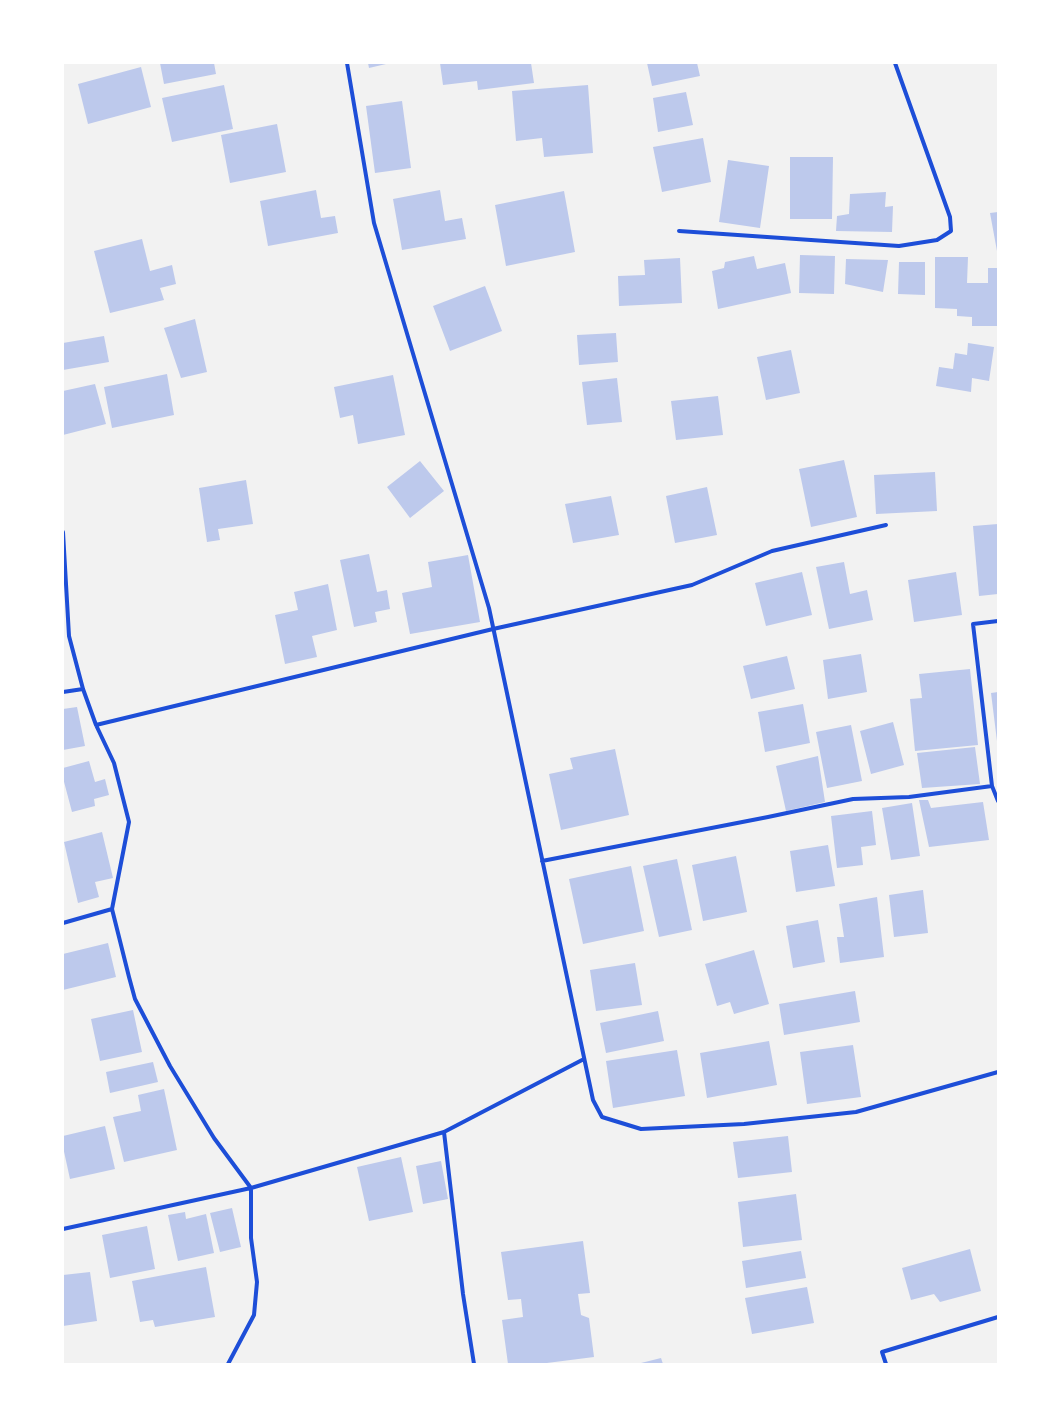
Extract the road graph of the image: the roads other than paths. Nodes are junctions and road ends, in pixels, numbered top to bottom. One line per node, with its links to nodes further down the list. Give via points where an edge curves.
1 (347, 63): 7 (street, via 374,223)
2 (895, 63): 3 (street, via 950,217 951,230 937,240 899,246)
3 (679, 231)
4 (886, 525): 7 (street, via 772,551 692,586)
5 (63, 532): 8 (street, via 69,636)
6 (998, 621): 11 (street, via 973,624)
7 (493, 629): 10 (street); 13 (street)
8 (83, 689): 9 (street); 10 (street)
9 (63, 692)
10 (96, 724): 14 (street, via 114,764 129,822)
11 (992, 786): 12 (street); 13 (street, via 908,797 853,799)
12 (998, 801)
13 (542, 861): 16 (street)
14 (112, 909): 15 (street); 19 (street, via 136,999 170,1066 214,1138)
15 (63, 923)
16 (584, 1059): 17 (street, via 593,1100 602,1117 642,1129 744,1124 856,1112); 18 (street)
17 (998, 1072)
18 (444, 1132): 19 (street); 23 (street)
19 (251, 1188): 20 (street); 22 (street, via 251,1238 257,1282 254,1315)
20 (63, 1229)
21 (998, 1316): 24 (street, via 882,1352)
22 (228, 1364)
23 (474, 1364)
24 (886, 1364)

